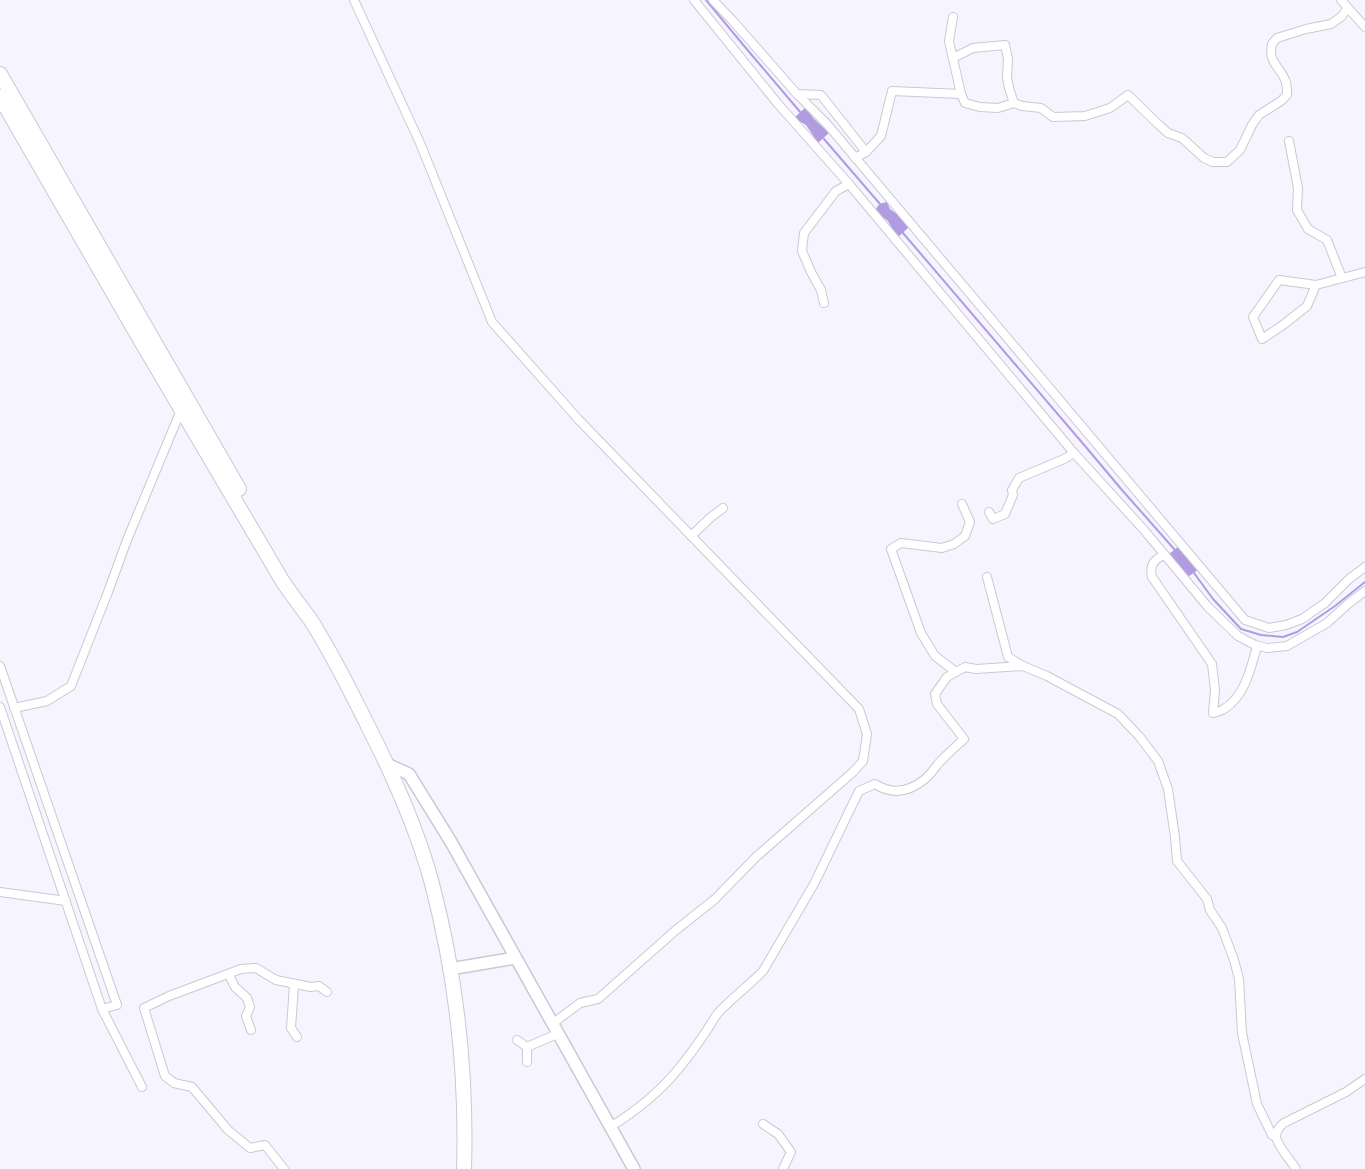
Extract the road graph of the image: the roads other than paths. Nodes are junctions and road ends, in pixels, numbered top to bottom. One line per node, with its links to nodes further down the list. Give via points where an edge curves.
1 (354, 0): 27 (street, via 420,143 492,322 578,419)
2 (694, 0): 17 (street, via 778,104)
3 (1341, 0): 5 (street)
4 (717, 2): 10 (street)
5 (1348, 8): 7 (street); 13 (street, via 1331,24 1277,38 1272,44 1273,60 1288,86 1287,95 1259,115 1240,150 1227,162 1204,158 1182,138 1168,133 1128,95 1110,108 1085,116 1053,117 1041,108)
6 (953, 17): 8 (street, via 950,40)
7 (1365, 27)
8 (953, 58): 11 (street); 13 (street, via 973,48 1004,45 1008,59 1007,78)
9 (0, 74): 32 (highway, via 290,578)
10 (797, 94): 15 (street, via 821,95); 16 (street)
11 (961, 94): 13 (street, via 964,103 980,107 998,108); 15 (street, via 892,91 881,136)
12 (0, 96): 22 (highway)
13 (1014, 103)
14 (1289, 141): 19 (street, via 1298,188 1297,210 1308,229 1326,240)
15 (866, 152): 16 (street)
16 (855, 158): 29 (street, via 1245,620 1269,628 1302,619)
17 (849, 184): 21 (street, via 836,192 804,233 802,252); 23 (street)
18 (1365, 272): 19 (street)
19 (1342, 278): 20 (street)
20 (1316, 284): 20 (street, via 1280,280 1253,317 1262,339 1307,306)
21 (824, 303)
22 (181, 410): 32 (highway, via 283,582); 38 (street, via 71,686 47,701)
23 (1074, 452): 26 (street, via 1064,460 1018,478 1004,514 993,519); 28 (street)
24 (962, 504): 36 (street, via 970,522 965,536 954,544 942,548 901,543 891,549 921,633 935,656)
25 (723, 508): 27 (street)
26 (989, 512)
27 (691, 536): 48 (street, via 859,709 867,734 863,761 756,857 715,899 598,999 580,1003)
28 (1164, 554): 33 (street, via 1208,607 1238,636); 33 (street, via 1153,562 1150,570 1212,664 1213,714 1234,700 1245,684)
29 (1365, 567)
30 (987, 577): 35 (street, via 1008,657)
31 (1365, 591): 33 (street, via 1328,623 1303,638 1287,646)
32 (310, 619): 39 (highway)
33 (1257, 646)
34 (0, 666): 38 (street)
35 (1023, 666): 36 (street, via 966,667); 58 (street, via 1118,714 1158,760 1168,789 1176,861 1206,899 1234,960 1239,979 1242,1033 1257,1104)
36 (956, 672): 57 (street, via 947,677 935,694 937,704 964,739 926,778 911,788 897,791 875,784 859,791 814,884 763,971 716,1015 663,1086)
37 (0, 707): 41 (street)
38 (14, 708): 47 (street, via 117,1005)
39 (388, 764): 42 (main road, via 409,774); 43 (highway, via 431,879)
40 (0, 892): 41 (street)
41 (66, 901): 47 (street)
42 (515, 958): 43 (main road); 48 (main road)
43 (450, 969): 60 (highway, via 464,1087)
44 (229, 975): 45 (street, via 256,968 276,980); 49 (street, via 235,987 247,998 250,1006 246,1016); 59 (street, via 168,996 144,1008 165,1076 174,1083 192,1087 228,1130 250,1148 265,1145)
45 (294, 985): 46 (street, via 319,986); 50 (street, via 291,1028)
46 (326, 992)
47 (102, 1009): 55 (street)
48 (555, 1029): 52 (street); 57 (main road)
49 (251, 1030)
50 (297, 1037)
51 (517, 1040): 52 (street)
52 (527, 1047): 53 (street)
53 (528, 1062)
54 (1365, 1079): 58 (street, via 1284,1123 1278,1128)
55 (142, 1087)
56 (763, 1124): 62 (street, via 778,1134 791,1152)
57 (610, 1127): 61 (main road)
58 (1276, 1137): 63 (street)
59 (284, 1169)
60 (464, 1169)
61 (634, 1169)
62 (783, 1169)
63 (1296, 1169)

